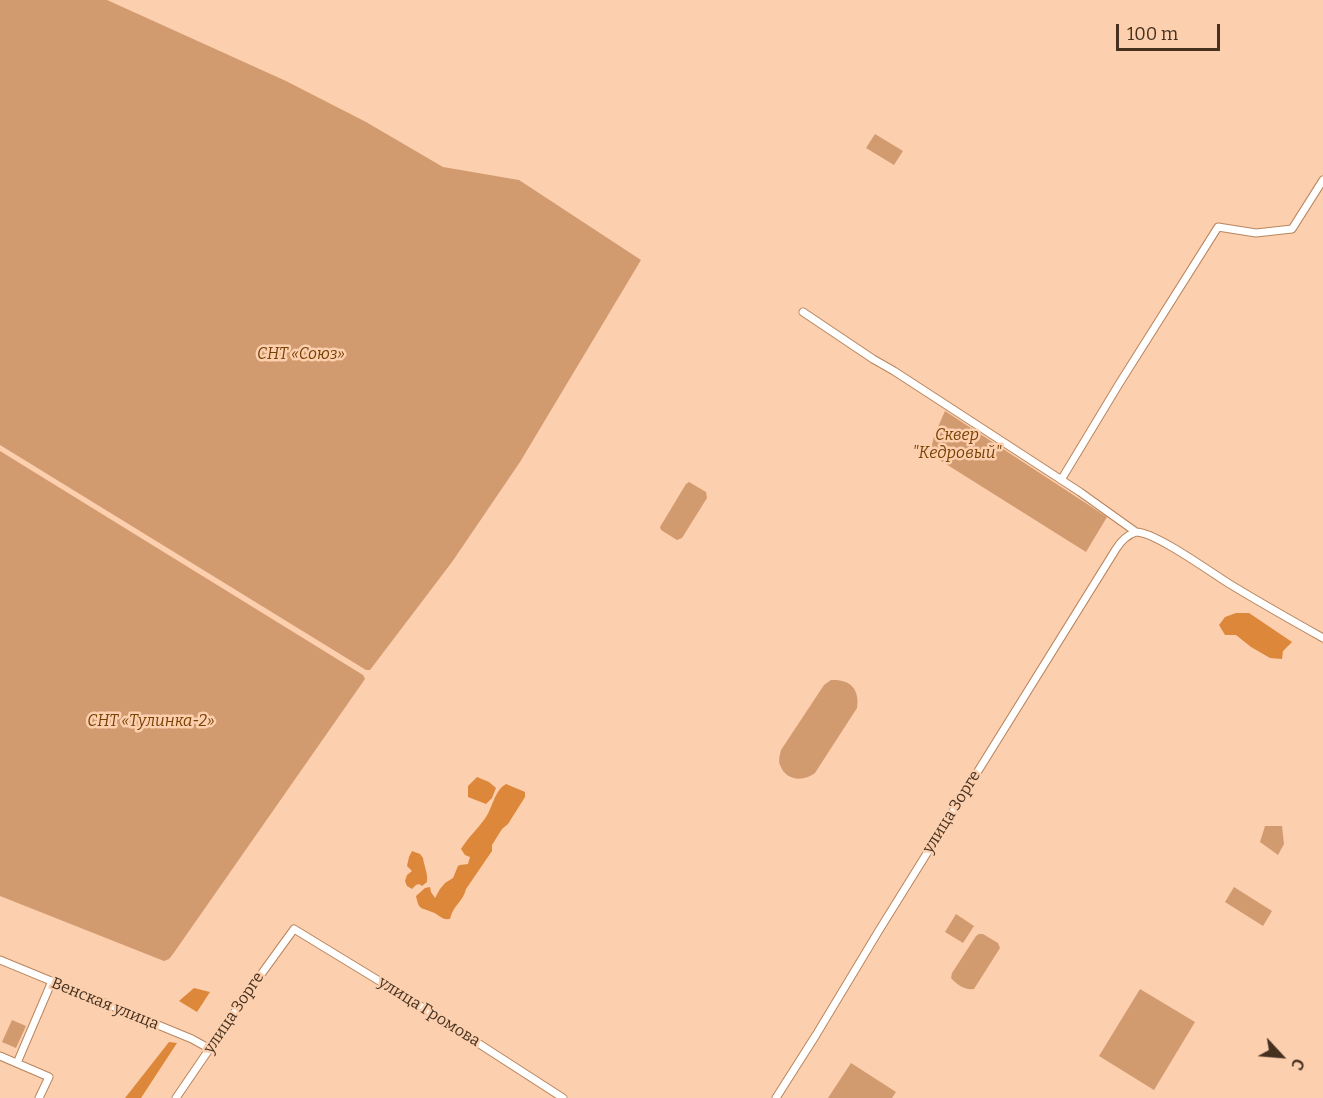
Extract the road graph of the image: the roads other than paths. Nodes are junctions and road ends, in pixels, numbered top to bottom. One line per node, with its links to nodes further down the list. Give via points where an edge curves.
1 (1323, 180): 3 (street, via 1292,229 1256,233 1218,227)
2 (802, 312): 3 (street)
3 (1061, 480): 4 (street)
4 (1136, 532): 5 (street, via 1162,541); 15 (street, улица Зорге, via 1116,549)
5 (1323, 638)
6 (294, 929): 9 (street, улица Зорге); 14 (street, улица Громова)
7 (0, 960): 8 (street, Венская улица)
8 (52, 981): 9 (street, Венская улица); 11 (street)
9 (210, 1049): 13 (street, улица Зорге)
10 (0, 1056): 11 (street)
11 (17, 1063): 12 (street, via 49,1077)
12 (39, 1098)
13 (176, 1098)
14 (562, 1098)
15 (776, 1098)

